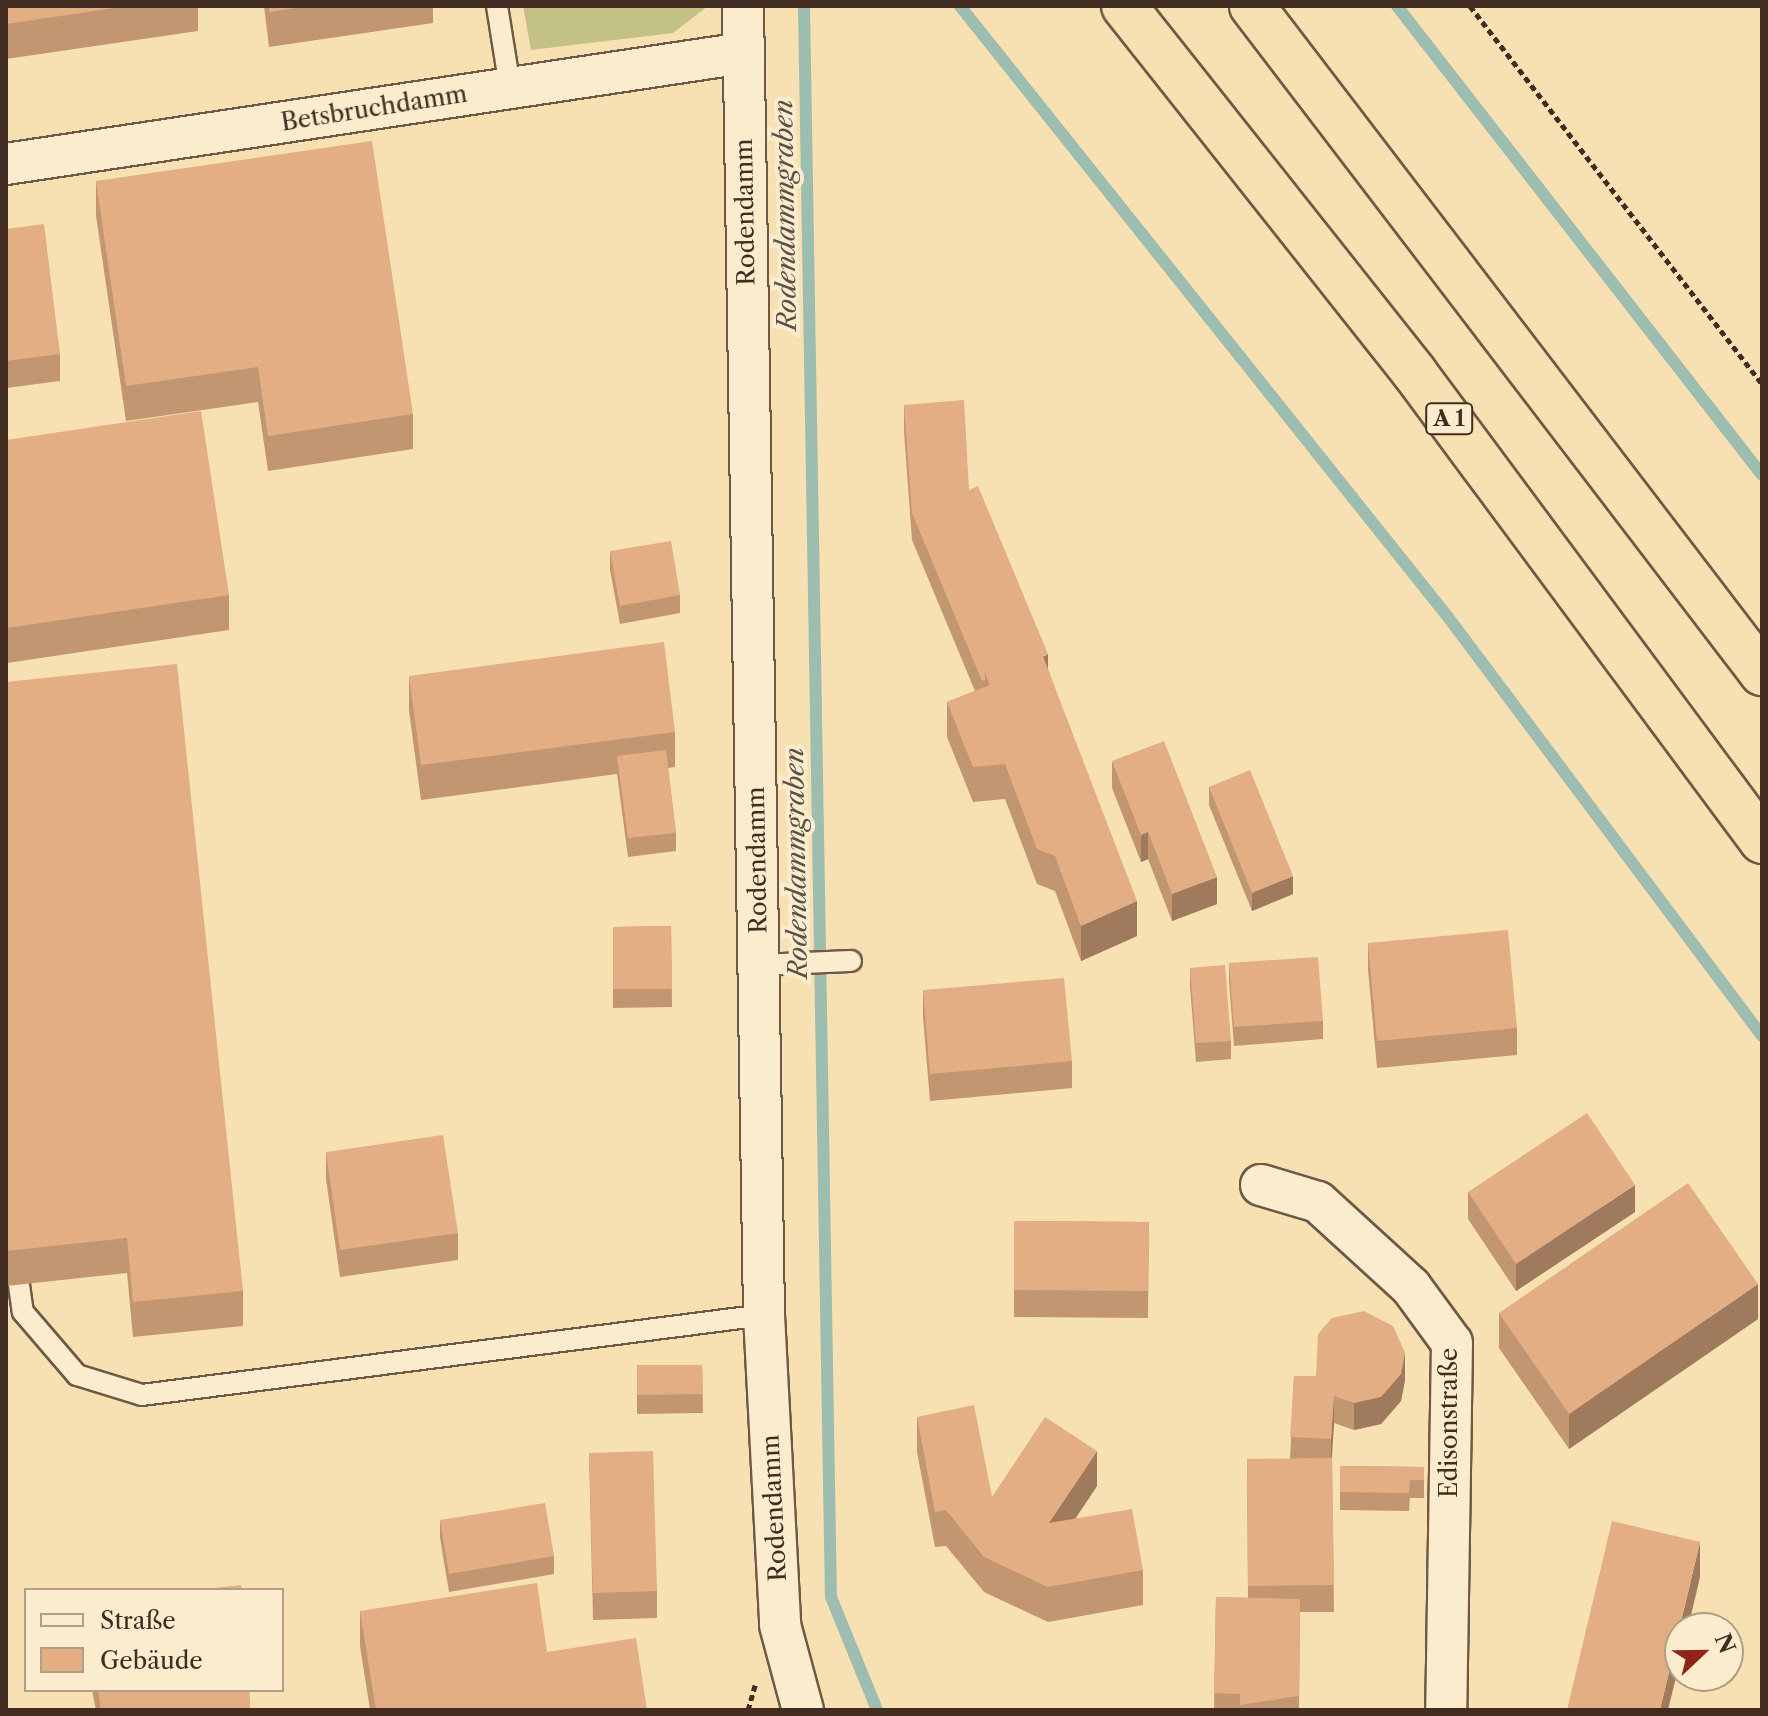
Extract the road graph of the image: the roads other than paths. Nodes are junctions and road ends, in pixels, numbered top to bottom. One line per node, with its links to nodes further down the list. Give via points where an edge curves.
1 (497, 6): 6 (lane)
2 (743, 6): 5 (street, Rodendamm)
3 (1124, 6): 9 (highway, A 1, via 1414,372)
4 (1252, 6): 8 (highway)
5 (743, 53): 6 (street, Betsbruchdamm); 11 (street, Rodendamm)
6 (510, 87): 7 (street, Betsbruchdamm)
7 (6, 164)
8 (1762, 673)
9 (1762, 841)
10 (851, 961): 11 (lane)
11 (774, 965): 14 (street, Rodendamm)
12 (1261, 1185): 16 (street, Edisonstraße, via 1318,1202 1411,1287 1452,1343)
13 (19, 1285): 14 (lane, via 23,1312 77,1375 142,1395)
14 (764, 1315): 15 (street, Rodendamm, via 780,1625)
15 (803, 1710)
16 (1446, 1710)

